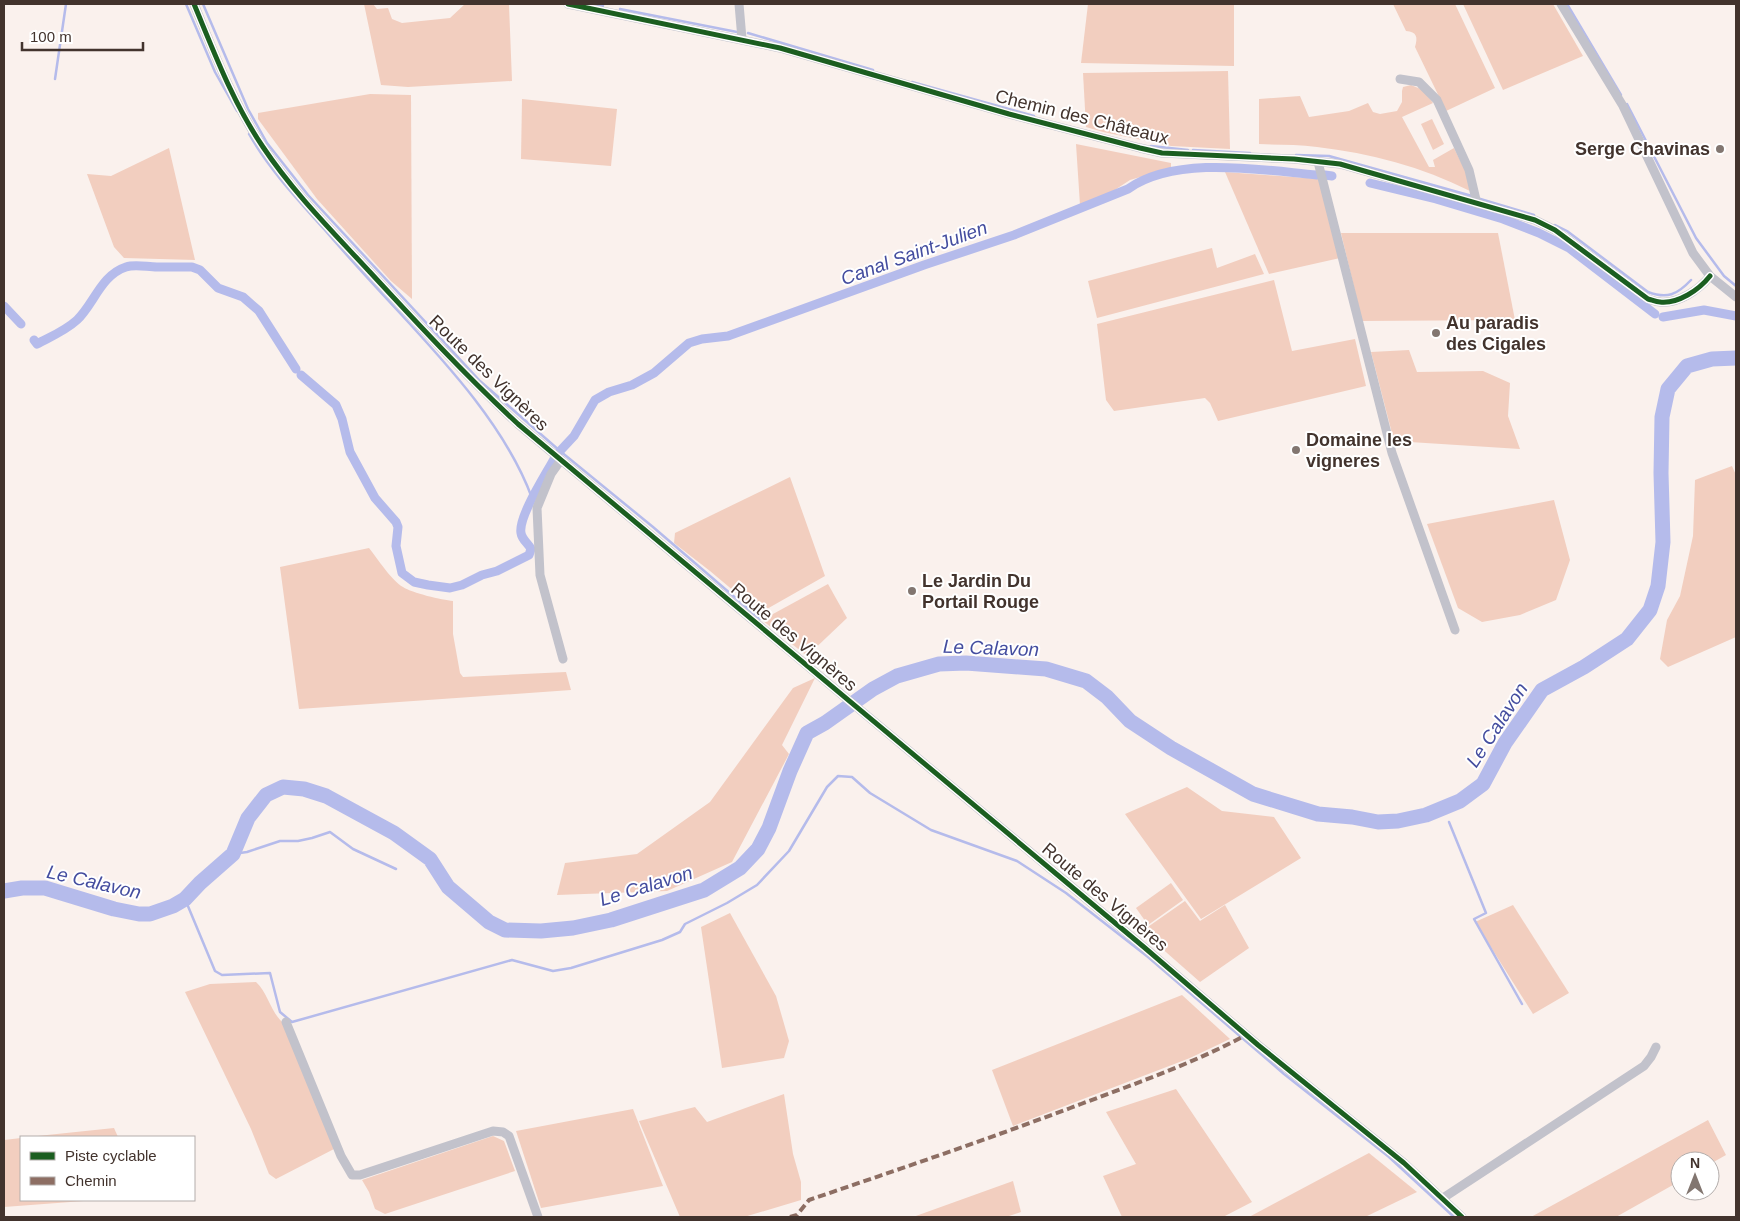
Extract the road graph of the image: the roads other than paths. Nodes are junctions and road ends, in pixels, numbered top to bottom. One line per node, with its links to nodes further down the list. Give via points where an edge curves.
1 (194, 4): 11 (street, Route des Vignères, via 247,120 294,188 476,386)
2 (568, 4): 5 (street, Chemin des Châteaux)
3 (739, 4): 5 (street)
4 (1561, 4): 9 (street, via 1622,106 1684,237)
5 (742, 39): 7 (street, Chemin des Châteaux, via 1154,152)
6 (1400, 79): 8 (street, via 1419,82 1437,100 1469,170)
7 (1318, 162): 8 (street, Chemin des Châteaux, via 1348,166); 12 (street, via 1392,453)
8 (1478, 204): 9 (street, Chemin des Châteaux, via 1535,220 1555,230 1648,299 1673,301 1685,296)
9 (1710, 276): 10 (street)
10 (1736, 297)
11 (557, 457): 13 (street, via 537,508 540,575); 16 (street, Route des Vignères)
12 (1455, 630)
13 (563, 659)
14 (286, 1022): 17 (street, via 341,1156 352,1175 493,1131 503,1132 509,1136)
15 (1656, 1047): 16 (street, via 1644,1066)
16 (1443, 1198): 18 (street, Route des Vignères)
17 (538, 1217)
18 (1462, 1217)

